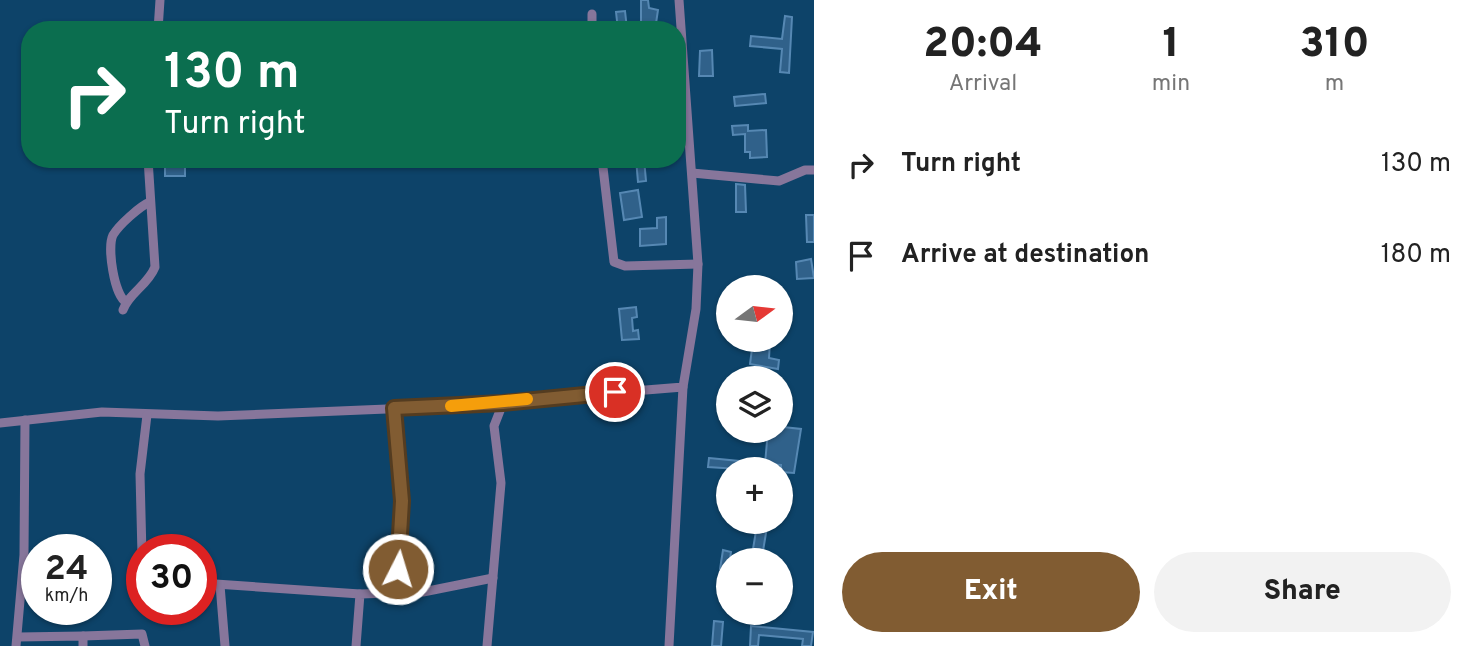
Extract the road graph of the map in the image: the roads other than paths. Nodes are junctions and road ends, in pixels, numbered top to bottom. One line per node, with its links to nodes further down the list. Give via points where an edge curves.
1 (160, 0): 5 (street)
2 (691, 0): 3 (street)
3 (679, 1): 7 (street)
4 (592, 14): 6 (street)
5 (159, 21)
6 (592, 21)
7 (680, 21)
8 (686, 120): 12 (street)
9 (148, 168): 13 (street)
10 (603, 168): 14 (street, via 614,262 625,266)
11 (814, 170): 12 (street, via 779,181)
12 (692, 173): 14 (street)
13 (150, 202): 13 (street, via 155,267 124,306 117,293 109,247 114,234)
14 (698, 264): 15 (street)
15 (682, 387): 16 (street); 33 (street)
16 (503, 403): 17 (street); 22 (street, via 494,426 501,483)
17 (394, 408): 18 (street); 25 (street, via 402,501)
18 (147, 415): 19 (street, via 102,412); 21 (street, via 140,474)
19 (25, 420): 20 (street); 27 (street, via 24,555)
20 (0, 423)
21 (141, 534)
22 (493, 578): 25 (street, via 445,589); 32 (street)
23 (217, 585): 24 (street)
24 (220, 585): 26 (street); 30 (street)
25 (396, 593): 26 (street)
26 (360, 594): 31 (street)
27 (17, 641): 28 (street)
28 (83, 641): 29 (street, via 142,634)
29 (145, 646)
30 (225, 646)
31 (356, 646)
32 (487, 646)
33 (669, 646)

